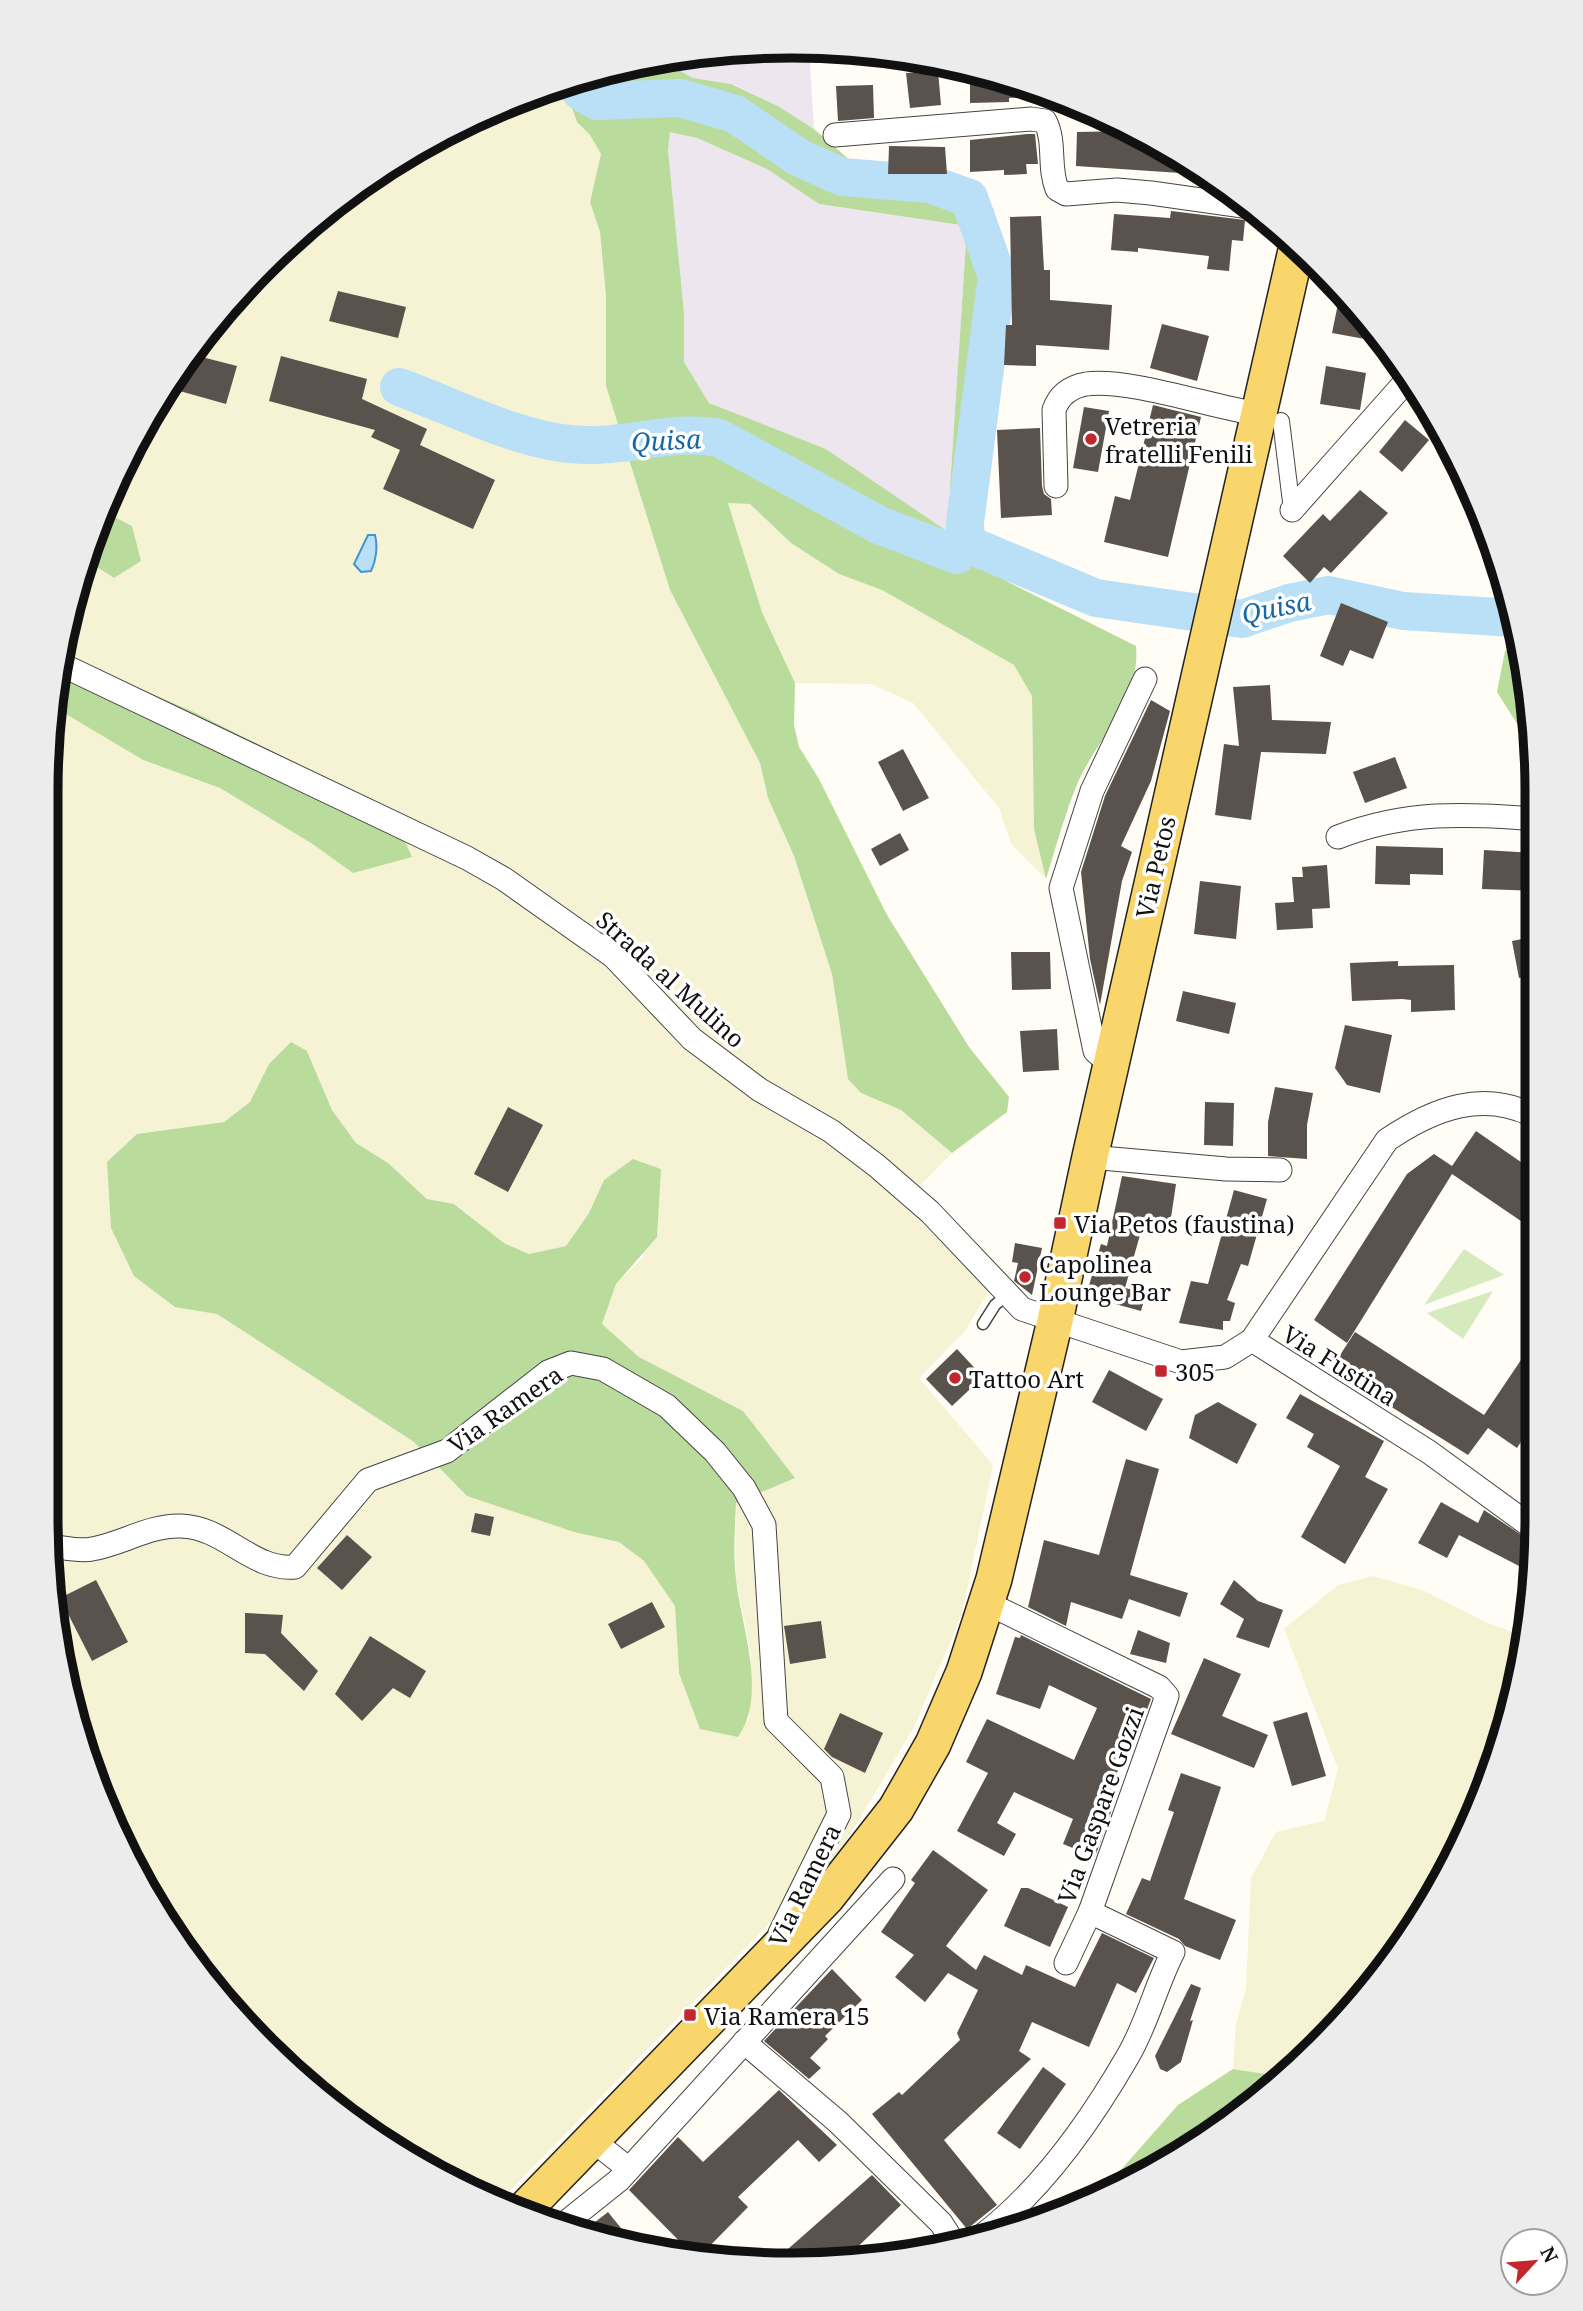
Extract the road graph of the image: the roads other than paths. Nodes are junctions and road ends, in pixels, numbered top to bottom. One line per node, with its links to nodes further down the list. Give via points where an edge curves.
1 (835, 135): 2 (street, via 1045,121 1050,132 1052,177 1056,189 1066,194 1117,190)
2 (1232, 205)
3 (1295, 259): 5 (main road, Via Petos)
4 (1403, 385): 7 (street)
5 (1270, 417): 6 (street, via 1115,385 1086,384 1058,399 1054,410); 7 (street); 12 (main road, Via Petos, via 1222,573)
6 (1056, 486)
7 (1292, 510)
8 (69, 668): 16 (street, Strada al Mulino, via 504,878 613,956 692,1039 760,1090 831,1131 877,1166 930,1212)
9 (1145, 679): 12 (street, via 1092,790 1061,888 1096,1051)
10 (1525, 818): 11 (street, via 1442,813 1414,816)
11 (1338, 838)
12 (1110, 1064): 14 (main road, Via Petos)
13 (1525, 1112): 19 (street, via 1505,1104 1451,1107 1418,1119 1387,1140)
14 (1090, 1157): 15 (street); 17 (main road, Via Petos)
15 (1280, 1170)
16 (1008, 1294): 17 (street, Strada al Mulino, via 1022,1309); 18 (lane)
17 (1055, 1321): 19 (street, Via Fustina, via 1181,1362 1225,1357); 22 (main road, Via Ramera)
18 (984, 1324)
19 (1252, 1340): 20 (street, Via Fustina, via 1429,1452)
20 (1525, 1522)
21 (59, 1547): 26 (street, Via Ramera, via 91,1550 142,1532 182,1526 222,1536 277,1569 295,1567 368,1480 447,1451 548,1373 571,1363 603,1368 667,1406 715,1452 744,1488 764,1524 776,1721 832,1777 839,1814)
22 (987, 1603): 24 (street, Via Gaspare Gozzi, via 1159,1687 1167,1696); 26 (main road, Via Ramera, via 950,1708 896,1808 827,1897)
23 (893, 1879): 27 (street, Via Ramera)
24 (1090, 1913): 25 (street, Via Gaspare Gozzi); 32 (street, via 1173,1952 1129,2055 1068,2147 1017,2209)
25 (1066, 1963)
26 (764, 1964): 28 (main road, Via Ramera)
27 (744, 2042): 29 (street, Via Ramera); 33 (street, via 838,2122)
28 (592, 2140): 29 (street); 30 (main road, Via Ramera)
29 (624, 2175): 31 (street, Via Ramera)
30 (530, 2204)
31 (571, 2218)
32 (1000, 2222)
33 (949, 2236)

